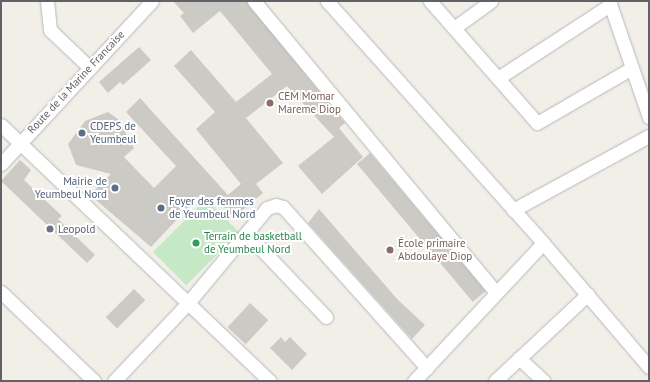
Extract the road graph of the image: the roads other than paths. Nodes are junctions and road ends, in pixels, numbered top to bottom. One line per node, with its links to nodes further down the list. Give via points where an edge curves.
1 (46, 1): 9 (street, via 50,30)
2 (152, 1): 9 (street, Route de la Marine Francaise)
3 (254, 1): 21 (street)
4 (327, 1): 17 (street)
5 (430, 1): 8 (street)
6 (491, 1): 8 (street)
7 (610, 3): 10 (street); 11 (street)
8 (454, 28): 11 (street)
9 (90, 68): 15 (street, Route de la Marine Francaise)
10 (632, 68): 11 (street, via 537,122); 12 (street)
11 (498, 78)
12 (649, 117)
13 (1, 125): 15 (street)
14 (649, 136): 17 (street)
15 (18, 145): 16 (street, Route de la Marine Francaise); 23 (street)
16 (1, 164)
17 (513, 210): 19 (street)
18 (246, 233): 23 (street); 24 (street); 27 (street, via 267,208 276,205 283,207)
19 (543, 243): 21 (street); 22 (street)
20 (1, 292): 28 (street)
21 (496, 293): 27 (street)
22 (588, 294): 25 (street); 26 (street)
23 (187, 304): 29 (street); 30 (street)
24 (326, 317)
25 (519, 358): 32 (street); 33 (street)
26 (649, 367)
27 (427, 368): 31 (street)
28 (94, 381)
29 (114, 381)
30 (270, 381)
31 (414, 381)
32 (495, 381)
33 (544, 381)

